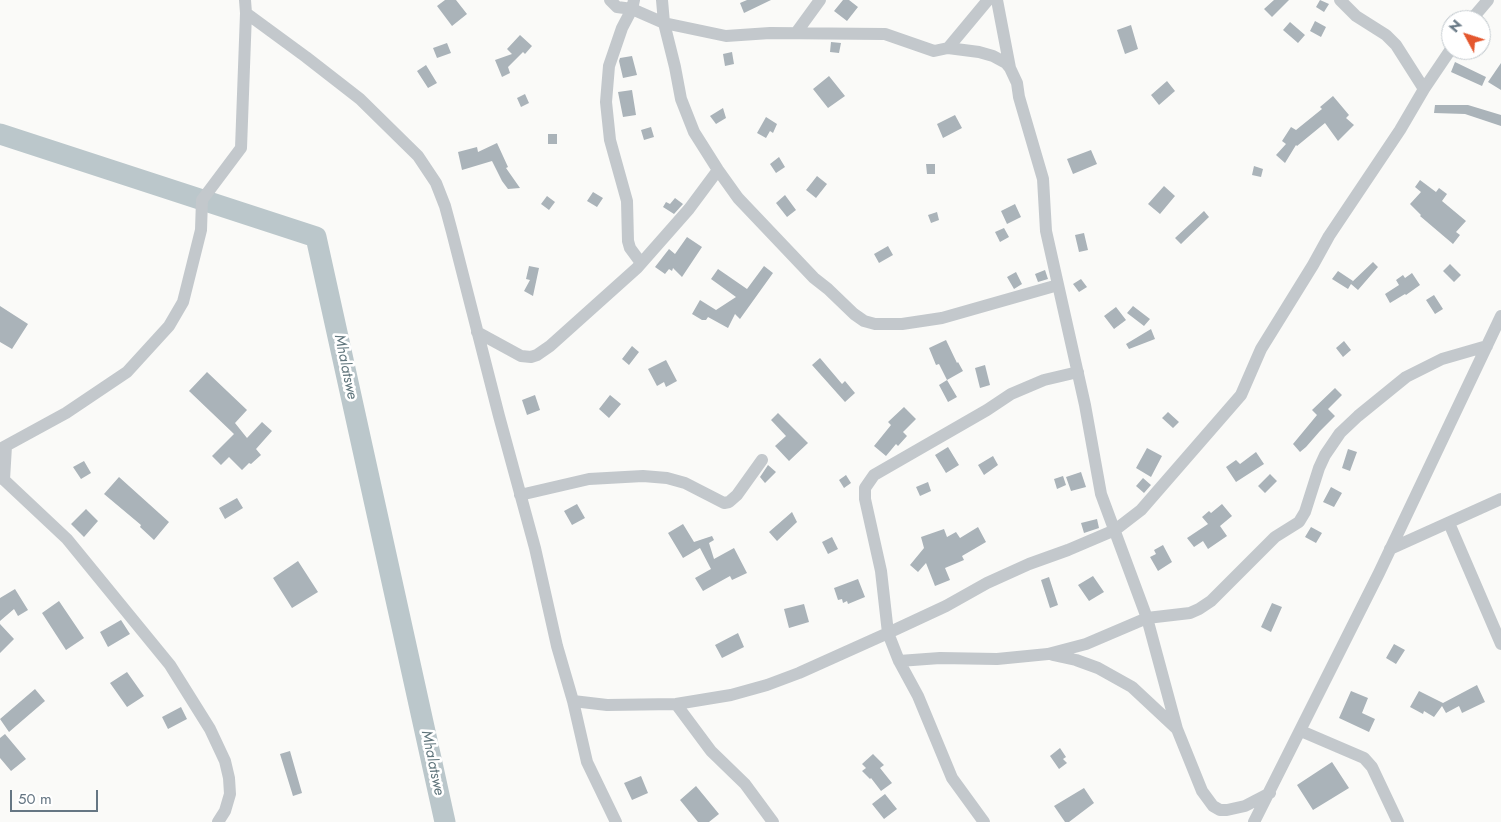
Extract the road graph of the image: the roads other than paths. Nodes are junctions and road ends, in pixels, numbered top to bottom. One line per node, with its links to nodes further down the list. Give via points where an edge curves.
1 (610, 0): 8 (street, via 617,7)
2 (662, 0): 11 (street)
3 (820, 0): 12 (street)
4 (988, 0): 13 (street)
5 (997, 0): 15 (street)
6 (1340, 0): 16 (street, via 1396,45)
7 (1488, 0): 10 (street)
8 (633, 5): 11 (street); 18 (street, via 609,66 606,102 610,140 627,201 628,241)
9 (245, 6): 21 (street, via 360,99 418,156 436,183 445,206); 24 (street, via 241,148 202,200 201,230 184,302 169,326 127,372 66,413)
10 (1480, 10)
11 (664, 23): 12 (street, via 726,36); 17 (street, via 681,99 694,132)
12 (796, 33): 13 (street, via 885,34 934,51)
13 (948, 48): 15 (street, via 992,56)
14 (1444, 60): 16 (street)
15 (1010, 68): 19 (street, via 1043,179 1046,231)
16 (1424, 89): 30 (street, via 1261,349 1241,395 1141,510)
17 (718, 170): 18 (street, via 689,209); 19 (street, via 738,198 814,278 854,314 875,324 942,318)
18 (641, 263): 21 (street, via 537,355 521,356)
19 (1058, 285): 23 (street)
20 (1501, 316): 22 (street)
21 (477, 332): 27 (street)
22 (1487, 346): 31 (street); 32 (street, via 1442,358 1406,377 1358,416 1340,433 1325,455 1299,522 1275,537 1211,602 1190,613)
23 (1078, 372): 30 (street, via 1100,494); 33 (street, via 1044,380 1011,394 868,481 865,499 882,571)
24 (3, 447): 26 (street)
25 (762, 460): 27 (street, via 737,495 724,503 685,483 643,476 589,479)
26 (2, 478): 42 (street, via 67,539 170,665 210,729 224,761 230,794)
27 (520, 495): 37 (street)
28 (1501, 499): 29 (street)
29 (1449, 523): 31 (street); 34 (street)
30 (1115, 530): 32 (street); 33 (street, via 987,583)
31 (1390, 549): 40 (street)
32 (1147, 618): 35 (street, via 1086,644); 39 (street)
33 (888, 633): 36 (street); 38 (street, via 767,685)
34 (1501, 644)
35 (1048, 654): 36 (street); 39 (street, via 1098,668 1132,687)
36 (899, 661): 45 (street, via 918,696 952,778)
37 (573, 701): 38 (street, via 607,705); 43 (street, via 587,762)
38 (676, 704): 44 (street, via 711,751 745,784)
39 (1177, 729): 41 (street, via 1202,791 1213,806 1227,810 1245,806)
40 (1301, 731): 41 (street); 47 (street, via 1364,758 1372,767)
41 (1270, 793): 46 (street)
42 (218, 822)
43 (616, 822)
44 (773, 822)
45 (984, 822)
46 (1254, 822)
47 (1398, 822)

